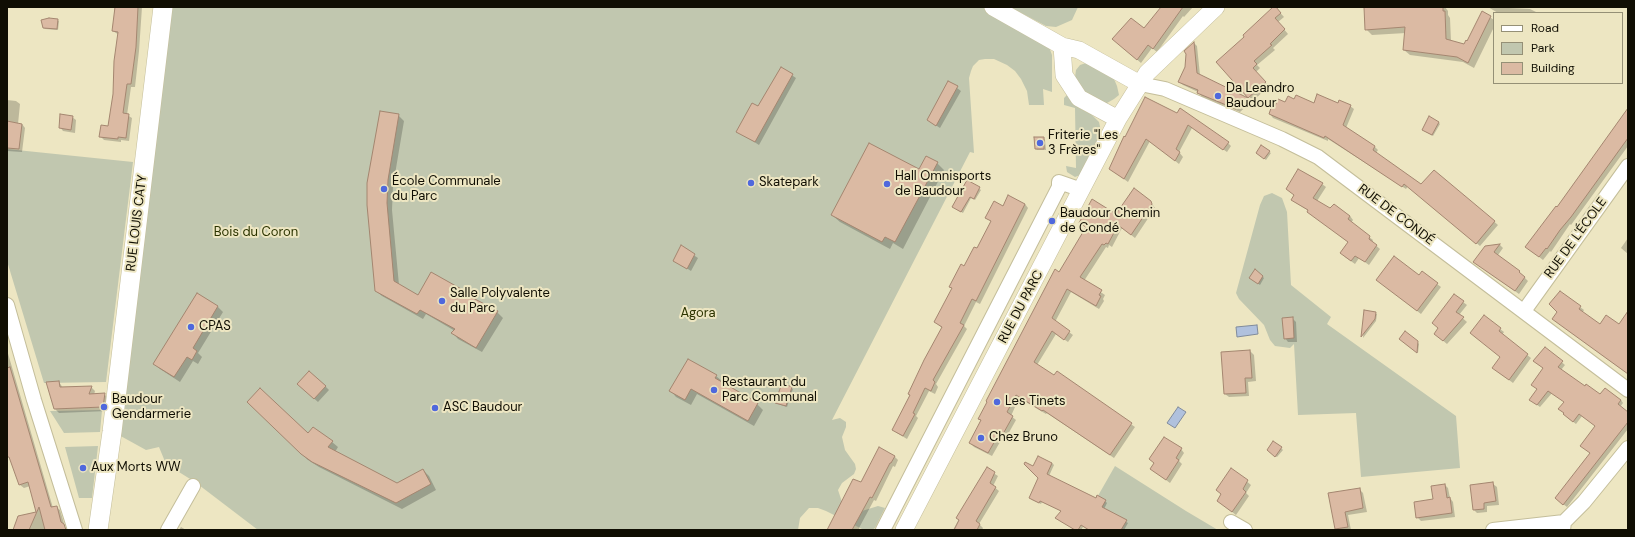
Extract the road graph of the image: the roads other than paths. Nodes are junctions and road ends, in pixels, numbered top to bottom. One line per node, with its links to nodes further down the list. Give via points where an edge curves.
1 (163, 7): 15 (main road, RUE LOUIS CATY)
2 (993, 7): 4 (street)
3 (1216, 7): 5 (street, RUE DU PARC, via 1147,73)
4 (1062, 46): 5 (street, via 1079,50); 6 (street, via 1064,75 1079,98)
5 (1140, 84): 6 (street, RUE DU PARC); 10 (street, RUE DE CONDÉ, via 1165,89 1318,157)
6 (1118, 119): 8 (street, RUE DU PARC)
7 (1628, 166): 10 (street, RUE DE L'ÉCOLE)
8 (1082, 190): 19 (street, RUE DU PARC, via 1059,182 1059,187); 20 (street, RUE DU PARC)
9 (7, 304): 17 (street)
10 (1524, 311): 11 (street, RUE DE CONDÉ)
11 (1628, 390)
12 (1628, 448): 16 (street)
13 (194, 486): 18 (street)
14 (1231, 522): 21 (street)
15 (101, 524)
16 (1563, 526): 22 (street)
17 (75, 530)
18 (168, 530)
19 (883, 530)
20 (904, 530)
21 (1245, 530)
22 (1493, 530)

